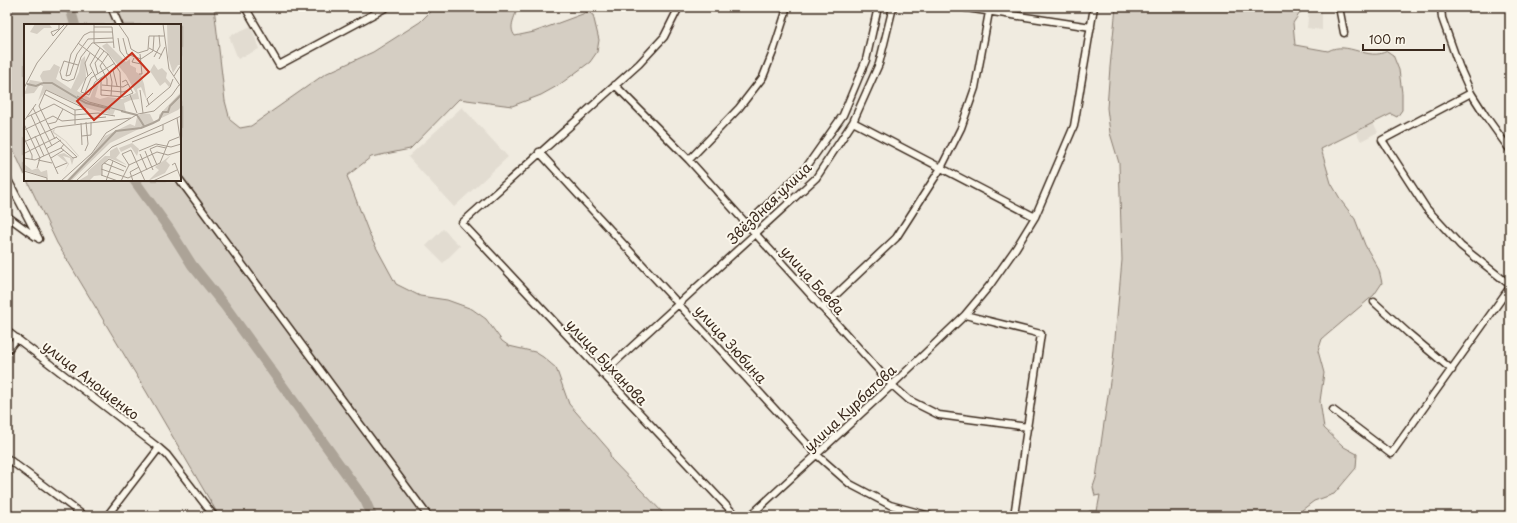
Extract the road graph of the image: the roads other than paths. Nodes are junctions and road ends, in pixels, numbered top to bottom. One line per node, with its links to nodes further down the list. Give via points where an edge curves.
1 (112, 7): 13 (street)
2 (245, 7): 3 (street, via 279,66)
3 (387, 7)
4 (679, 7): 16 (street, via 664,37)
5 (786, 7): 21 (street, via 763,77 739,108)
6 (878, 7): 27 (street, Звёздная улица, via 866,60 843,115 805,169)
7 (893, 7): 18 (street, Звёздная улица, via 879,64)
8 (960, 7): 12 (street)
9 (1094, 7): 14 (street, улица Курбатова)
10 (1339, 7): 15 (street)
11 (1441, 7): 17 (street, via 1442,18)
12 (989, 12): 14 (street); 22 (street, via 975,88)
13 (119, 24)
14 (1091, 28): 26 (street, улица Курбатова, via 1074,126)
15 (1344, 33)
16 (615, 85): 20 (street); 21 (street, улица Боева)
17 (1471, 93): 19 (street); 29 (street, via 1382,140 1426,208 1462,246)
18 (854, 122): 22 (street); 28 (street, Звёздная улица, via 816,178)
19 (1510, 150)
20 (539, 152): 31 (street, улица Зюбина); 38 (street, улица Буханова, via 462,223)
21 (689, 160): 27 (street, улица Боева)
22 (942, 168): 26 (street); 32 (street, via 896,238)
23 (7, 178): 25 (street, via 39,239)
24 (181, 181): 48 (street)
25 (7, 216)
26 (1035, 217): 33 (street, улица Курбатова, via 990,285)
27 (747, 224): 28 (street, улица Боева)
28 (756, 234): 31 (street, Звёздная улица); 32 (street, улица Боева)
29 (1510, 286): 37 (street)
30 (1374, 302): 37 (street)
31 (679, 304): 38 (street, Звёздная улица); 43 (street, улица Зюбина)
32 (822, 308): 39 (street, улица Боева)
33 (965, 315): 39 (street, улица Курбатова); 41 (street, via 1041,334)
34 (7, 331): 35 (street, улица Анощенко)
35 (17, 338): 36 (street); 42 (street, улица Анощенко)
36 (7, 351)
37 (1452, 370): 40 (street, via 1392,454)
38 (602, 374): 49 (street, улица Буханова)
39 (892, 385): 41 (street, улица Боева, via 909,400 939,415); 43 (street, улица Курбатова)
40 (1333, 410)
41 (1028, 427): 52 (street)
42 (159, 448): 46 (street); 47 (street, улица Анощенко)
43 (816, 455): 50 (street, улица Курбатова); 51 (street, улица Зюбина, via 850,484 890,505)
44 (7, 458): 45 (street)
45 (84, 516)
46 (107, 516)
47 (214, 516)
48 (428, 516)
49 (736, 516)
50 (750, 516)
51 (930, 516)
52 (1014, 516)

